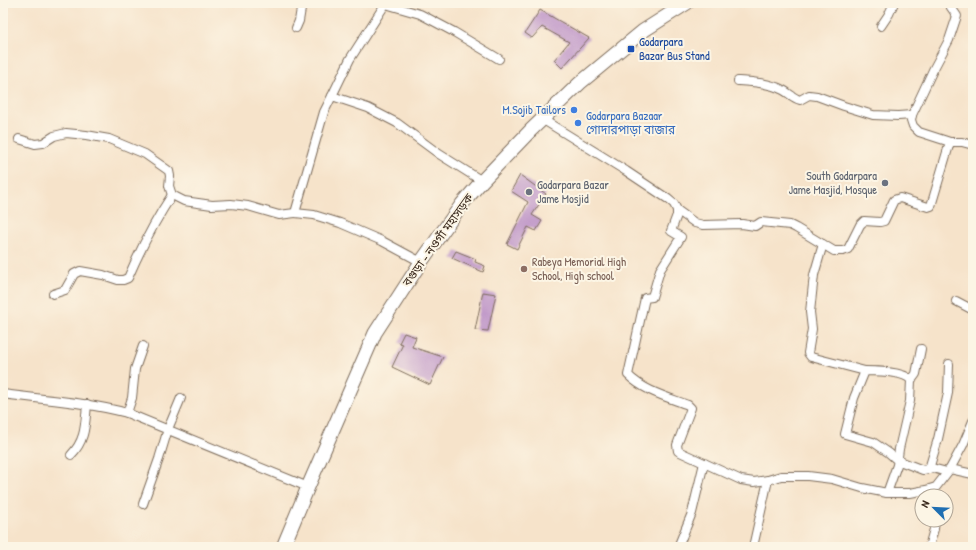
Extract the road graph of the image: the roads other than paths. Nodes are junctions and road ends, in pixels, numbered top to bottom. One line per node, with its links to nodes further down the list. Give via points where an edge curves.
1 (302, 3): 7 (street)
2 (384, 3): 8 (street, via 420,14); 10 (street, via 350,59)
3 (687, 3): 12 (main road, বগুড়া - নওগাঁ মহাসড়ক, via 643,31 580,83)
4 (894, 3): 6 (street)
5 (948, 3): 11 (street, via 958,16)
6 (881, 26)
7 (296, 28)
8 (499, 59)
9 (738, 81): 11 (street, via 762,83 800,100 809,95 817,96 873,115)
10 (332, 96): 16 (street, via 368,108 397,123); 19 (street, via 324,112)
11 (912, 115): 14 (street, via 910,120 919,132)
12 (542, 119): 16 (main road, বগুড়া - নওগাঁ মহাসড়ক); 18 (street, via 668,199)
13 (19, 139): 17 (street, via 35,144 43,143 54,136 66,133 109,139 145,154 169,170)
14 (950, 142): 15 (street); 20 (street, via 931,206 896,198 884,221 864,221 860,225 848,249 834,251)
15 (973, 144)
16 (482, 181): 21 (main road, বগুড়া - নওগাঁ মহাসড়ক, via 462,204)
17 (172, 195): 19 (street, via 184,201 248,206 279,215); 22 (street, via 146,239 128,278 118,280 80,271 74,274 65,290)
18 (677, 210): 20 (street, via 695,223 703,225 755,226 761,222 790,226); 38 (street, via 671,231 681,237 660,270 652,297 644,298 628,375 644,388 691,408 677,445 678,451)
19 (295, 214): 21 (street, via 314,215 340,223 382,241)
20 (823, 244): 28 (street, via 814,275 810,312 812,329 808,353 811,357)
21 (421, 262): 43 (main road, বগুড়া - নওগাঁ মহাসড়ক, via 375,333)
22 (53, 294)
23 (956, 301): 24 (street)
24 (973, 310)
25 (143, 346): 33 (street, via 135,369 132,398)
26 (921, 350): 29 (street, via 916,374 914,378)
27 (949, 364): 39 (street, via 948,393)
28 (864, 371): 29 (street, via 890,372); 37 (street, via 845,434 873,442)
29 (910, 378): 37 (street, via 910,401)
30 (3, 394): 32 (street)
31 (181, 398): 35 (street)
32 (87, 404): 33 (street); 36 (street, via 83,436)
33 (127, 413): 35 (street)
34 (973, 422): 40 (street)
35 (168, 429): 43 (street); 46 (street)
36 (71, 455)
37 (897, 460): 39 (street, via 924,470); 45 (street)
38 (704, 463): 42 (street, via 740,480); 49 (street, via 692,513)
39 (929, 469): 40 (street)
40 (948, 470): 41 (street); 44 (street)
41 (973, 474)
42 (768, 480): 45 (street, via 781,476 808,476 832,479); 50 (street)
43 (308, 487): 48 (main road, বগুড়া - নওগাঁ মহাসড়ক)
44 (936, 487): 45 (street, via 910,493)
45 (887, 493)
46 (143, 504)
47 (934, 528): 51 (street)
48 (283, 547)
49 (678, 547)
50 (753, 547)
51 (929, 547)

